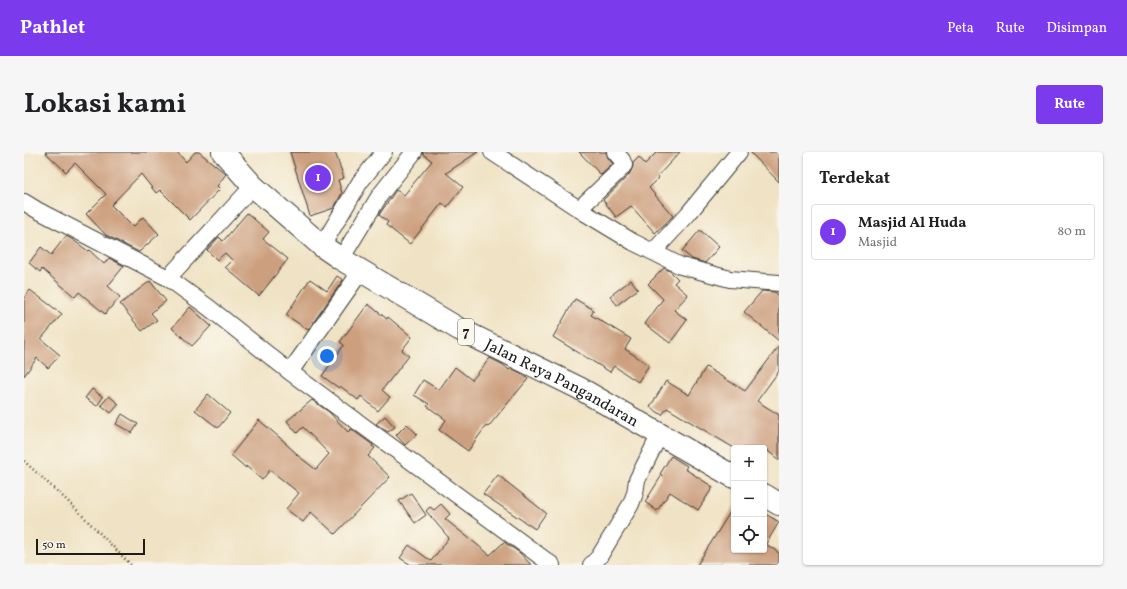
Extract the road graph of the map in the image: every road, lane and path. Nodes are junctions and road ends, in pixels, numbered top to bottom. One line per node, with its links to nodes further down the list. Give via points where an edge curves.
1 (223, 152): 7 (highway, Jalan Raya Pangandaran / 7)
2 (384, 152): 10 (street, via 360,182)
3 (414, 152): 12 (street, via 380,196)
4 (492, 152): 9 (street)
5 (615, 152): 9 (street, via 624,165)
6 (739, 152): 11 (street, via 688,214)
7 (253, 186): 10 (highway, Jalan Raya Pangandaran / 7); 14 (street)
8 (24, 202): 14 (street)
9 (580, 209): 11 (street)
10 (322, 246): 12 (highway, Jalan Raya Pangandaran / 7)
11 (652, 252): 15 (street, via 681,266 704,273 730,279)
12 (341, 259): 13 (highway, Jalan Raya Pangandaran / 7)
13 (361, 271): 16 (street); 17 (highway, Jalan Raya Pangandaran / 7, via 459,328 579,388)
14 (168, 278): 16 (street)
15 (779, 284)
16 (290, 372): 23 (street)
17 (660, 434): 19 (highway, Jalan Raya Pangandaran / 7); 24 (street, via 637,480 630,504 599,557)
18 (24, 460): 22 (path)
19 (731, 475)
20 (767, 497): 21 (highway)
21 (779, 504)
22 (131, 565)
23 (552, 565)
24 (591, 565)

